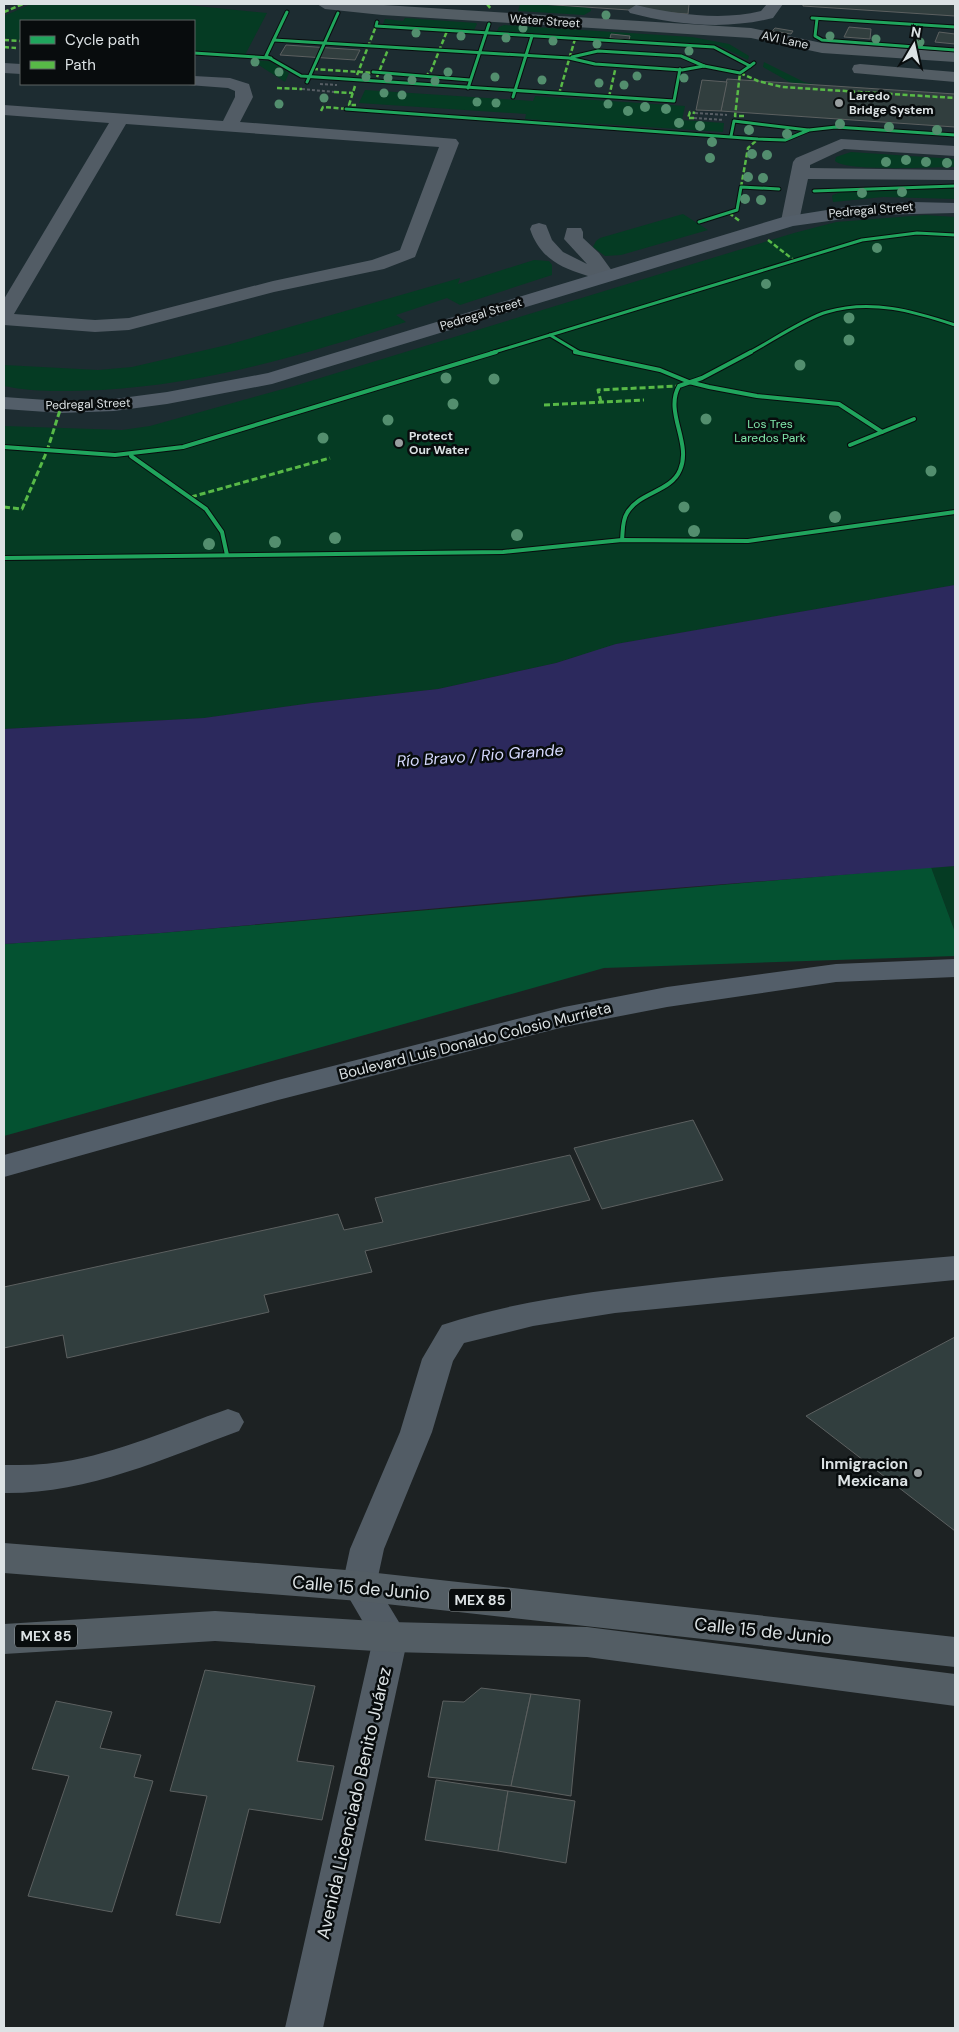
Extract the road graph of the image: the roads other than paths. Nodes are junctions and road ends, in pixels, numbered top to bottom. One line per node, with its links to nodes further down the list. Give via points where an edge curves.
1 (325, 4): 4 (main road, Water Street)
2 (771, 9): 3 (street, via 759,18 735,19); 5 (street)
3 (636, 10)
4 (675, 29): 5 (main road, AVI Lane); 7 (main road)
5 (751, 32): 6 (main road, AVI Lane, via 822,48)
6 (955, 57)
7 (829, 65)
8 (4, 68): 10 (street)
9 (846, 68): 11 (main road)
10 (20, 69)
11 (955, 77)
12 (195, 81): 15 (street, via 230,83 243,88 244,97)
13 (4, 113): 14 (street)
14 (120, 119): 15 (street); 24 (street)
15 (229, 127): 25 (street, via 450,143 408,253 377,265 129,324 95,326)
16 (955, 151): 17 (street, via 841,144 802,162)
17 (798, 174): 18 (street); 20 (street)
18 (955, 175)
19 (955, 208): 20 (main road, Pedregal Street, via 896,206 847,210)
20 (790, 221): 23 (main road, Pedregal Street)
21 (539, 230): 23 (street, via 542,243 564,263)
22 (574, 232): 23 (street, via 573,239)
23 (605, 275): 26 (main road, Pedregal Street, via 263,380 189,395 119,404 61,407)
24 (4, 314)
25 (4, 319)
26 (4, 403)
27 (955, 968): 28 (main road, Boulevard Luis Donaldo Colosio Murrieta, via 827,975 667,997 564,1016 315,1080)
28 (4, 1166)
29 (955, 1268): 33 (street, via 602,1302 484,1323 453,1334 438,1359 416,1432 367,1549)
30 (228, 1422): 31 (street, via 101,1467 24,1480)
31 (4, 1479)
32 (4, 1558): 33 (main road, Calle 15 de Junio / MEX 85)
33 (359, 1586): 34 (street); 36 (main road, Calle 15 de Junio / MEX 85)
34 (391, 1637): 35 (main road, Calle 15 de Junio / MEX 85, via 215,1626); 37 (main road, Calle 15 de Junio / MEX 85, via 587,1642); 38 (street, Avenida Licenciado Benito Juárez)
35 (4, 1639)
36 (955, 1652)
37 (955, 1690)
38 (304, 2028)

